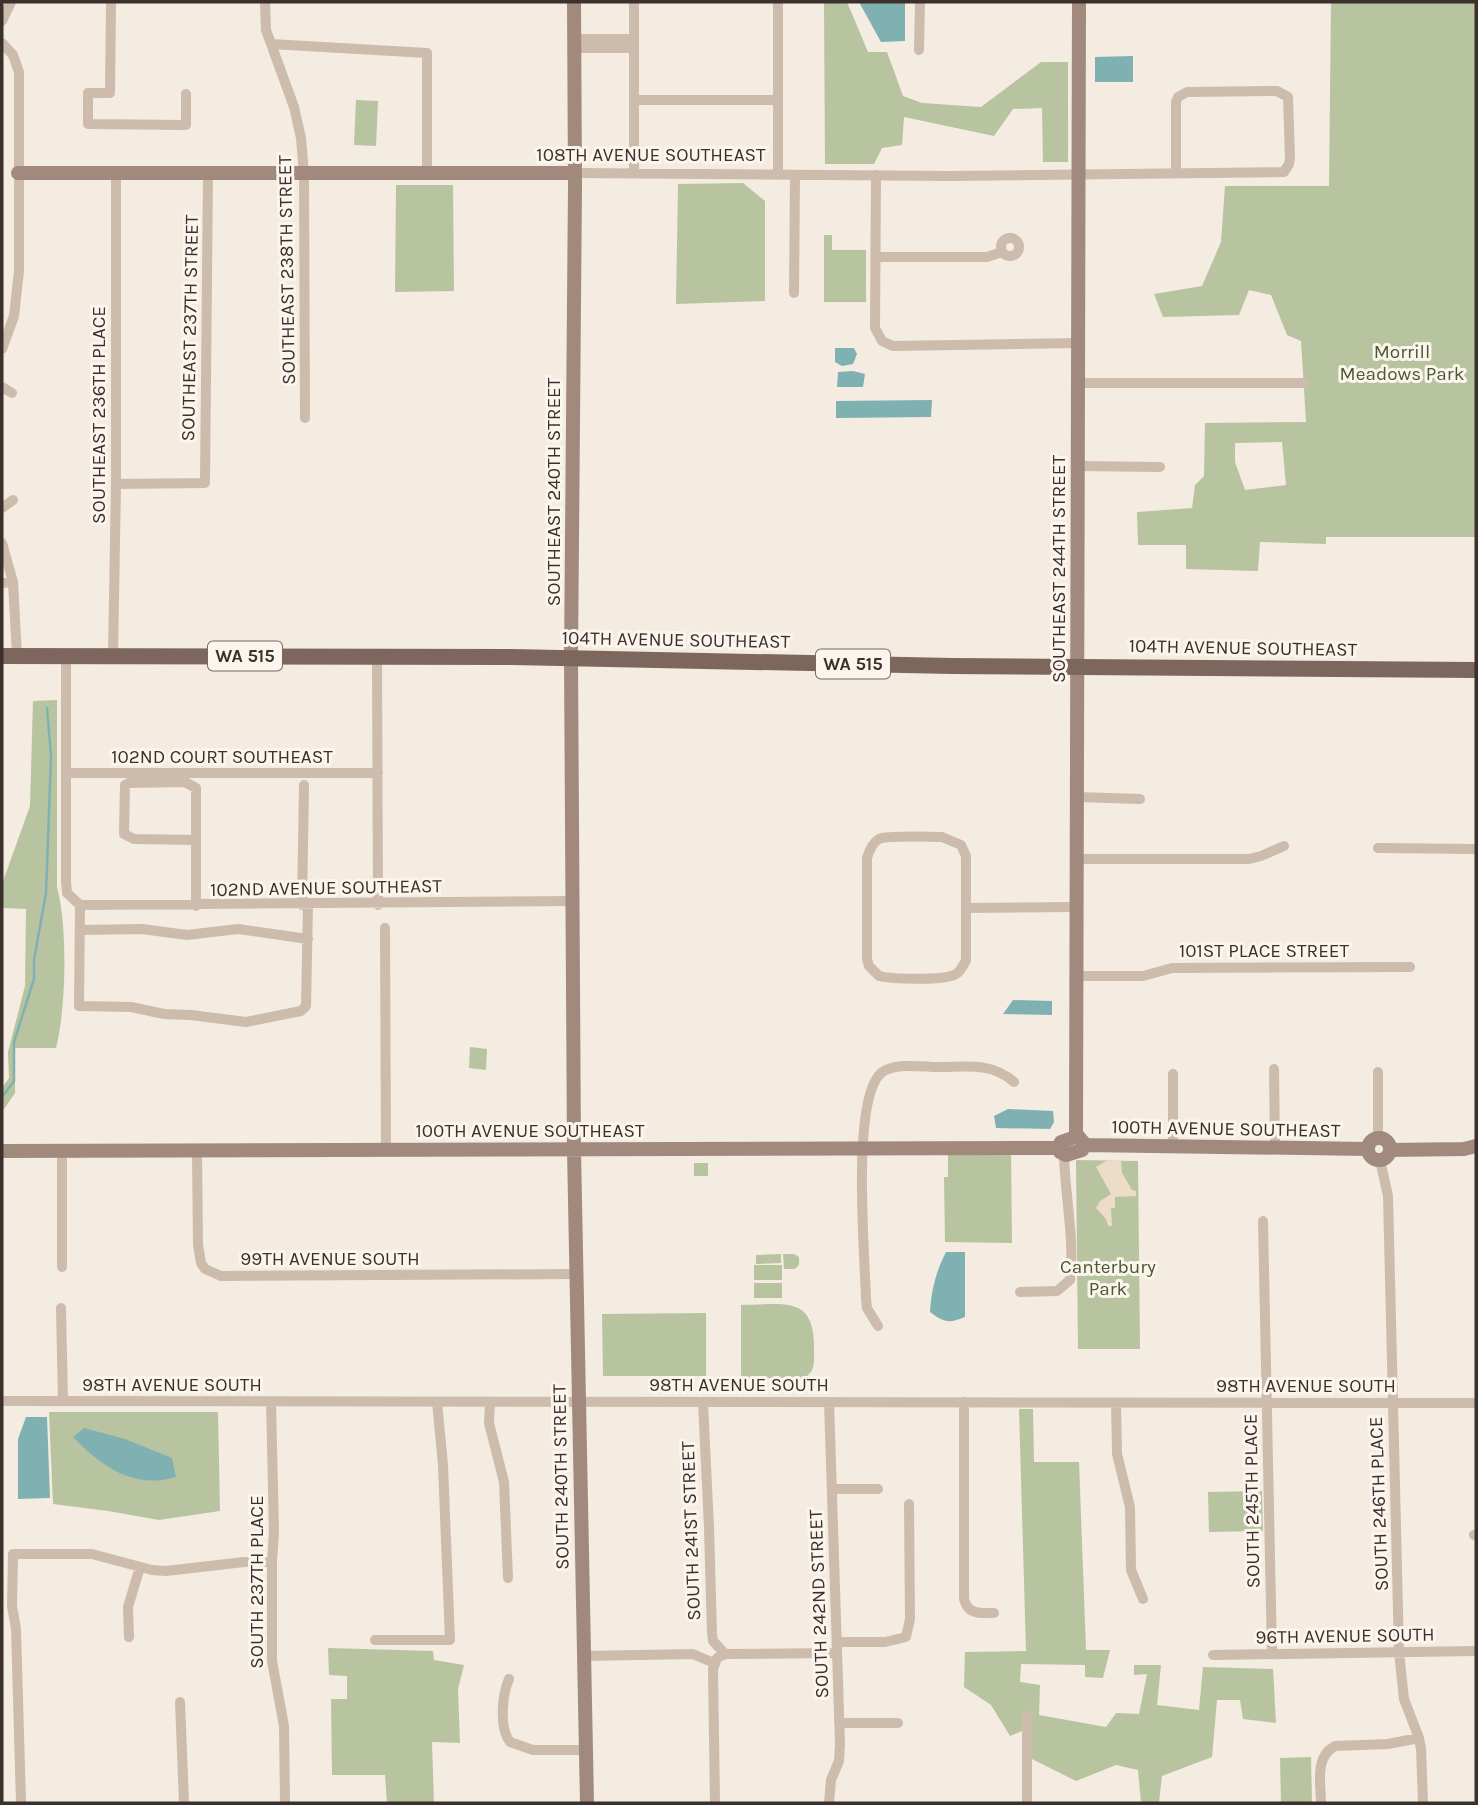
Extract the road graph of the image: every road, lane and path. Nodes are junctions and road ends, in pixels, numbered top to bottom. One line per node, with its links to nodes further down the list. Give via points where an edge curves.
1 (11, 2): 9 (street)
2 (111, 2): 15 (street, via 110,93 88,93 88,124 186,125)
3 (265, 2): 11 (street, SOUTHEAST 238TH STREET)
4 (574, 2): 12 (street, SOUTHEAST 240TH STREET)
5 (634, 2): 13 (street)
6 (778, 2): 17 (street)
7 (919, 2): 14 (street)
8 (1079, 2): 26 (street, SOUTHEAST 244TH STREET)
9 (2, 21)
10 (2, 43): 18 (street, via 19,72)
11 (271, 44): 19 (street, via 427,53); 25 (street, SOUTHEAST 238TH STREET, via 294,107)
12 (574, 44): 13 (street); 20 (street, SOUTHEAST 240TH STREET)
13 (634, 44): 16 (street)
14 (919, 50)
15 (186, 94)
16 (634, 100): 17 (street); 21 (street)
17 (778, 100): 27 (street)
18 (18, 173): 23 (street, 108TH AVENUE SOUTHEAST); 34 (street, via 19,271 14,316)
19 (426, 173): 20 (street, 108TH AVENUE SOUTHEAST); 25 (street, 108TH AVENUE SOUTHEAST)
20 (575, 173): 21 (street, 108TH AVENUE SOUTHEAST); 51 (street, SOUTHEAST 240TH STREET)
21 (634, 173): 27 (street, 108TH AVENUE SOUTHEAST)
22 (1176, 173): 22 (street, 108TH AVENUE SOUTHEAST, via 1178,97 1187,92 1251,91 1277,91 1288,97 1290,158 1284,173); 26 (street, 108TH AVENUE SOUTHEAST)
23 (116, 174): 24 (street, 108TH AVENUE SOUTHEAST); 42 (street, SOUTHEAST 236TH PLACE)
24 (208, 174): 25 (street, 108TH AVENUE SOUTHEAST); 42 (street, SOUTHEAST 237TH STREET, via 205,482)
25 (304, 174): 39 (street, SOUTHEAST 238TH STREET)
26 (1078, 174): 29 (street, 108TH AVENUE SOUTHEAST); 33 (street, SOUTHEAST 244TH STREET)
27 (778, 175): 28 (street, 108TH AVENUE SOUTHEAST)
28 (795, 175): 29 (street, 108TH AVENUE SOUTHEAST); 32 (street)
29 (876, 175): 31 (street)
30 (1002, 252): 31 (street, via 987,257)
31 (876, 257): 33 (street, via 876,328 882,341 893,346)
32 (794, 293)
33 (1078, 343): 35 (street, SOUTHEAST 244TH STREET)
34 (2, 349)
35 (1078, 383): 36 (street); 40 (street, SOUTHEAST 244TH STREET)
36 (1304, 383)
37 (2, 387): 38 (street)
38 (12, 393)
39 (305, 418)
40 (1078, 466): 41 (street); 52 (street, SOUTHEAST 244TH STREET)
41 (1160, 467)
42 (116, 484): 50 (street, SOUTHEAST 236TH PLACE)
43 (13, 500): 44 (street)
44 (2, 508)
45 (2, 543): 46 (street)
46 (7, 582): 47 (street)
47 (9, 656): 48 (main road, 104TH AVENUE SOUTHEAST / WA 515)
48 (66, 656): 50 (main road, 104TH AVENUE SOUTHEAST / WA 515); 54 (street)
49 (377, 656): 50 (main road, 104TH AVENUE SOUTHEAST / WA 515); 51 (main road, 104TH AVENUE SOUTHEAST / WA 515); 55 (street)
50 (113, 657)
51 (571, 658): 52 (main road, 104TH AVENUE SOUTHEAST / WA 515); 64 (street, SOUTHEAST 240TH STREET)
52 (1077, 666): 53 (main road, 104TH AVENUE SOUTHEAST / WA 515); 57 (street, SOUTHEAST 244TH STREET)
53 (1476, 670)
54 (66, 773): 55 (street, 102ND COURT SOUTHEAST); 65 (street, via 67,893)
55 (378, 773): 67 (street)
56 (304, 785): 66 (street)
57 (1077, 797): 58 (street); 63 (street, SOUTHEAST 244TH STREET)
58 (1140, 799)
59 (196, 840): 59 (street, 102ND COURT SOUTHEAST, via 129,838 123,829 123,788 129,783 192,785); 68 (street)
60 (1284, 846): 63 (street, via 1249,859)
61 (1378, 848): 62 (street)
62 (1476, 849)
63 (1077, 859): 69 (street, SOUTHEAST 244TH STREET)
64 (573, 901): 67 (street, 102ND AVENUE SOUTHEAST); 88 (street, SOUTHEAST 240TH STREET)
65 (80, 905): 68 (street, 102ND AVENUE SOUTHEAST); 73 (street)
66 (305, 905): 67 (street, 102ND AVENUE SOUTHEAST); 68 (street, 102ND AVENUE SOUTHEAST); 74 (street)
67 (382, 905): 71 (street)
68 (196, 906)
69 (1076, 907): 70 (street); 76 (street, SOUTHEAST 244TH STREET)
70 (966, 908): 70 (street, via 965,960 959,973 946,978 884,977 869,966 867,858 873,844 884,838 942,837 961,845 966,856)
71 (385, 916)
72 (385, 928): 86 (street)
73 (80, 930): 74 (street, via 142,929 187,935 237,929); 74 (street, via 79,1006 131,1007 246,1022 306,1006)
74 (308, 939)
75 (1410, 967): 76 (street, 101ST PLACE STREET, via 1172,968 1143,976)
76 (1076, 976): 81 (street, SOUTHEAST 244TH STREET)
77 (1274, 1069): 85 (street)
78 (1378, 1072): 82 (street)
79 (1173, 1074): 84 (street)
80 (1014, 1082): 87 (street, via 1001,1071 988,1068 897,1067 880,1074 870,1093)
81 (1080, 1141): 84 (street, 100TH AVENUE SOUTHEAST); 91 (street, via 1082,1150)
82 (1373, 1144): 85 (street, 100TH AVENUE SOUTHEAST); 93 (street, via 1385,1141)
83 (1476, 1146): 93 (street)
84 (1173, 1147): 85 (street, 100TH AVENUE SOUTHEAST)
85 (1275, 1147)
86 (386, 1149): 88 (street, 100TH AVENUE SOUTHEAST); 92 (street, 100TH AVENUE SOUTHEAST)
87 (862, 1149): 88 (street, 100TH AVENUE SOUTHEAST); 91 (street, 100TH AVENUE SOUTHEAST); 99 (street, via 866,1299)
88 (574, 1150): 96 (street, SOUTH 240TH STREET)
89 (2, 1151): 90 (street, 100TH AVENUE SOUTHEAST)
90 (62, 1151): 92 (street, 100TH AVENUE SOUTHEAST); 95 (street)
91 (1061, 1151): 97 (street, via 1070,1280 1056,1291)
92 (197, 1152): 96 (street, 99TH AVENUE SOUTH, via 198,1253 205,1269 221,1276)
93 (1385, 1155): 111 (street, SOUTH 246TH PLACE)
94 (1263, 1220): 110 (street, SOUTH 245TH PLACE)
95 (62, 1267)
96 (576, 1275): 104 (street, SOUTH 240TH STREET)
97 (1020, 1292)
98 (61, 1308): 101 (street)
99 (878, 1326)
100 (2, 1401): 101 (street, 98TH AVENUE SOUTH)
101 (63, 1401): 102 (street, 98TH AVENUE SOUTH)
102 (271, 1402): 103 (street, 98TH AVENUE SOUTH); 116 (street, SOUTH 237TH PLACE)
103 (437, 1402): 108 (street, 98TH AVENUE SOUTH); 122 (street, via 450,1640)
104 (578, 1402): 105 (street, 98TH AVENUE SOUTH); 108 (street, 98TH AVENUE SOUTH); 129 (street, SOUTH 240TH STREET)
105 (703, 1402): 106 (street, 98TH AVENUE SOUTH); 130 (street, SOUTH 241ST STREET, via 712,1633)
106 (830, 1402): 107 (street, 98TH AVENUE SOUTH); 113 (street, SOUTH 242ND STREET)
107 (964, 1402): 109 (street, 98TH AVENUE SOUTH); 120 (street, via 964,1599 973,1613)
108 (489, 1403): 118 (street, via 489,1423 504,1482)
109 (1116, 1403): 110 (street, 98TH AVENUE SOUTH); 119 (street, via 1117,1454 1130,1507 1131,1570)
110 (1267, 1403): 111 (street, 98TH AVENUE SOUTH); 127 (street, SOUTH 245TH PLACE)
111 (1393, 1403): 112 (street, 98TH AVENUE SOUTH); 124 (street, SOUTH 246TH PLACE)
112 (1476, 1403)
113 (832, 1489): 114 (street); 123 (street, SOUTH 242ND STREET)
114 (878, 1489)
115 (909, 1504): 123 (street, via 910,1619 906,1637)
116 (272, 1562): 117 (street, via 166,1571); 140 (street, SOUTH 237TH PLACE, via 272,1661 284,1726)
117 (140, 1567): 121 (street, via 128,1607); 138 (street, via 92,1554 13,1554)
118 (508, 1578)
119 (1143, 1599)
120 (994, 1613)
121 (129, 1637)
122 (375, 1640)
123 (836, 1642): 126 (street, SOUTH 242ND STREET)
124 (1399, 1651): 125 (street, 96TH AVENUE SOUTH); 127 (street, 96TH AVENUE SOUTH); 136 (street, SOUTH 246TH PLACE, via 1404,1699)
125 (1476, 1651)
126 (837, 1653): 130 (street); 134 (street, SOUTH 242ND STREET)
127 (1272, 1654): 128 (street, 96TH AVENUE SOUTH)
128 (1213, 1655)
129 (584, 1656): 130 (street, via 693,1654); 137 (street, SOUTH 240TH STREET)
130 (718, 1658): 142 (street, SOUTH 241ST STREET)
131 (509, 1679): 137 (street, via 504,1731 510,1742 533,1750)
132 (180, 1702): 139 (street)
133 (1027, 1715): 144 (street)
134 (839, 1723): 135 (street); 143 (street, SOUTH 242ND STREET, via 839,1761)
135 (898, 1723)
136 (1419, 1738): 145 (street, via 1335,1746 1320,1767); 146 (street, SOUTH 246TH PLACE)
137 (586, 1750): 141 (street, SOUTH 240TH STREET)
138 (21, 1803)
139 (184, 1803)
140 (285, 1803)
141 (587, 1803)
142 (715, 1803)
143 (829, 1803)
144 (1027, 1803)
145 (1321, 1803)
146 (1423, 1803)

